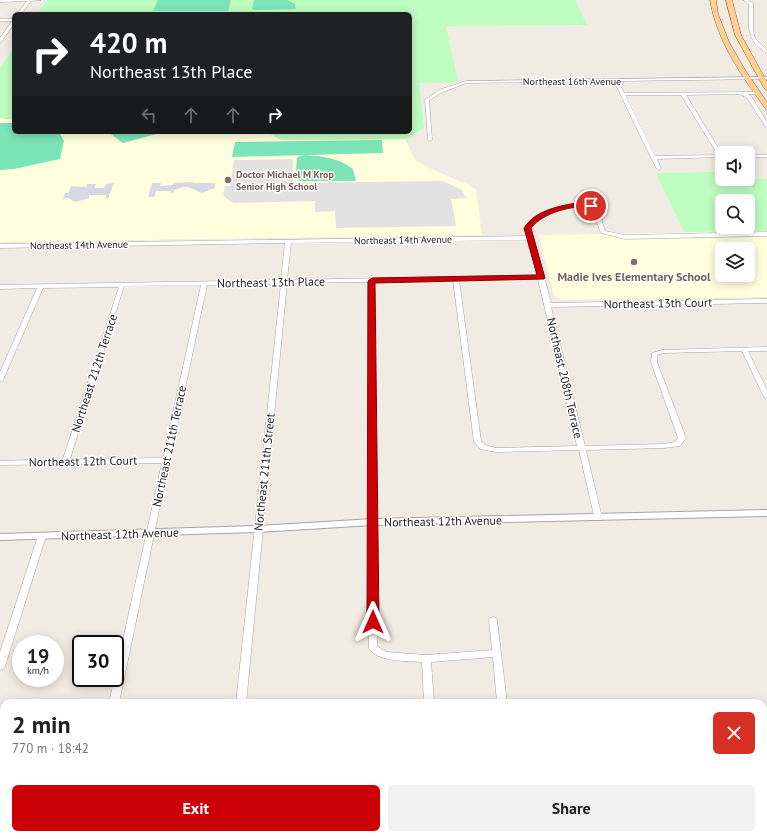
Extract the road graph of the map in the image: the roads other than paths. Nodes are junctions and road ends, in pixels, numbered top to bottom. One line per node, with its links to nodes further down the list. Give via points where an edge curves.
1 (30, 0): 2 (street); 5 (street); 7 (street)
2 (39, 0)
3 (713, 0): 18 (main road, via 720,29)
4 (745, 0): 14 (street, via 751,3 751,31)
5 (0, 1)
6 (729, 1): 17 (main road, via 738,35)
7 (21, 12)
8 (0, 20): 9 (street)
9 (12, 21)
10 (12, 24): 12 (street)
11 (0, 32): 12 (street)
12 (6, 32): 13 (street)
13 (0, 41)
14 (761, 46): 15 (street); 16 (street)
15 (767, 46)
16 (767, 52)
17 (764, 78): 18 (street, Northeast 16th Avenue); 20 (main road)
18 (748, 79): 19 (street, Northeast 16th Avenue); 22 (main road)
19 (616, 81): 23 (street); 27 (street, Northeast 16th Avenue, via 477,81 450,87 427,100)
20 (767, 88)
21 (741, 93): 22 (street); 24 (street); 26 (street, via 749,97)
22 (758, 93): 25 (main road)
23 (622, 94): 24 (street); 32 (street)
24 (683, 94): 28 (street)
25 (767, 107)
26 (767, 126)
27 (430, 140)
28 (715, 146)
29 (715, 156): 32 (street)
30 (755, 156): 31 (street)
31 (767, 156)
32 (653, 158): 33 (street)
33 (659, 168)
34 (767, 234): 35 (street, via 619,236 603,232 594,210 584,204 562,207 542,216 530,224 528,228)
35 (531, 238): 36 (street, Northeast 14th Avenue); 38 (street, Northeast 208th Terrace)
36 (288, 241): 37 (street, Northeast 14th Avenue); 41 (street, Northeast 211th Street)
37 (0, 246)
38 (541, 278): 39 (street, Northeast 13th Place); 47 (street, Northeast 208th Terrace)
39 (456, 279): 40 (street, Northeast 13th Place); 52 (street, via 478,442 483,447 496,450)
40 (372, 281): 41 (street, Northeast 13th Place); 58 (street)
41 (283, 282): 42 (street, Northeast 13th Place); 59 (street, Northeast 211th Street)
42 (204, 283): 43 (street, Northeast 13th Place); 53 (street, Northeast 211th Terrace)
43 (122, 285): 45 (street, Northeast 13th Place); 54 (street, Northeast 212th Terrace)
44 (0, 287): 45 (street, Northeast 13th Place)
45 (40, 287): 50 (street)
46 (767, 302): 47 (street, Northeast 13th Court)
47 (548, 305): 52 (street, Northeast 208th Terrace)
48 (767, 349): 49 (street)
49 (744, 350): 51 (street); 52 (street, via 664,351 654,354 654,362 682,438 677,444)
50 (0, 380)
51 (767, 397)
52 (581, 448): 57 (street, Northeast 208th Terrace)
53 (167, 460): 54 (street, Northeast 12th Court); 60 (street, Northeast 211th Terrace)
54 (66, 461): 55 (street, Northeast 12th Court)
55 (0, 462)
56 (767, 514): 57 (street, Northeast 12th Avenue)
57 (598, 518): 58 (street, Northeast 12th Avenue)
58 (373, 522): 59 (street, Northeast 12th Avenue); 65 (street, via 373,648 384,655)
59 (258, 529): 60 (street, Northeast 12th Avenue); 68 (street, Northeast 211th Street)
60 (150, 533): 61 (street, Northeast 12th Avenue); 67 (street, Northeast 211th Terrace)
61 (42, 536): 62 (street, Northeast 12th Avenue); 66 (street)
62 (0, 537)
63 (493, 620): 64 (street)
64 (496, 653): 65 (street); 70 (street)
65 (426, 659): 69 (street)
66 (0, 666)
67 (115, 699)
68 (240, 699)
69 (429, 699)
70 (502, 699)
71 (508, 839): 72 (street)
72 (517, 839)

